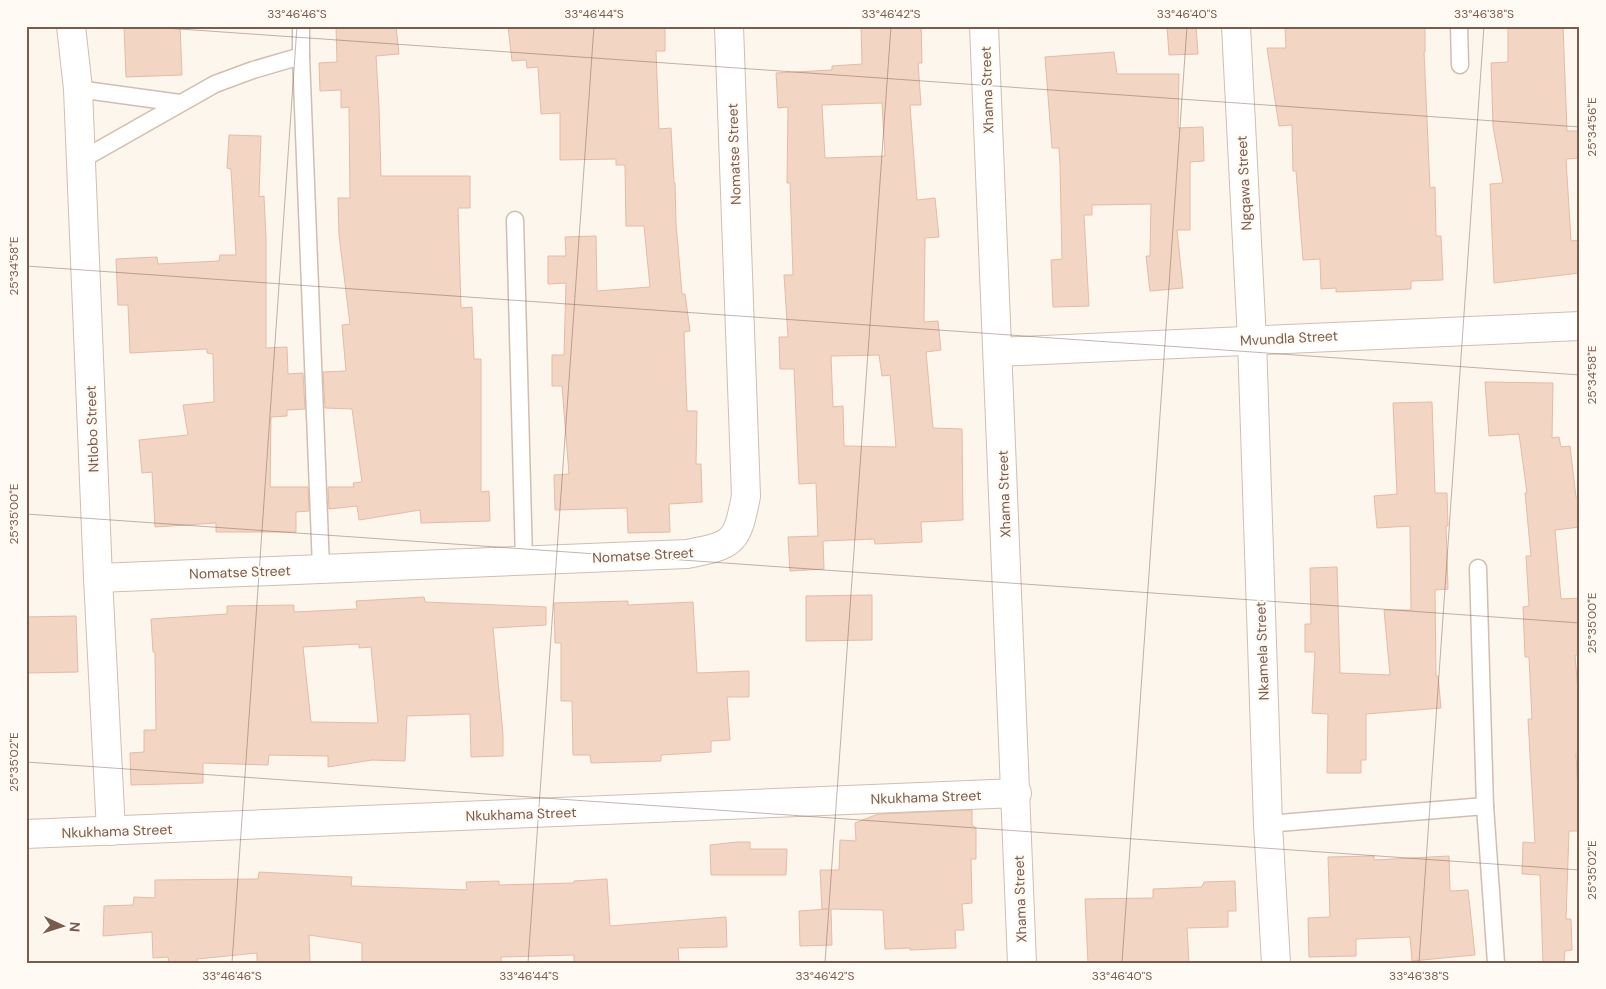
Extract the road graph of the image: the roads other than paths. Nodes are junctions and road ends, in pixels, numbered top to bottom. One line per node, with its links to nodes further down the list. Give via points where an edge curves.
1 (301, 26): 7 (lane)
2 (729, 26): 16 (street, Nomatse Street, via 746,496 742,518 735,536 718,548 687,554)
3 (984, 26): 15 (street, Xhama Street)
4 (1236, 26): 14 (street, Ngqawa Street)
5 (1459, 26): 8 (lane)
6 (66, 27): 9 (street, Ntlobo Street)
7 (301, 56): 10 (lane, via 215,84); 17 (lane)
8 (1460, 65)
9 (78, 89): 10 (lane); 11 (street, Ntlobo Street)
10 (180, 103): 11 (lane)
11 (81, 160): 19 (street, Ntlobo Street)
12 (515, 220): 16 (lane)
13 (1580, 326): 14 (street, Mvundla Street)
14 (1252, 340): 15 (street, Mvundla Street); 22 (street, Nkamela Street)
15 (998, 352): 20 (street, Xhama Street)
16 (524, 560): 17 (street, Nomatse Street)
17 (321, 568): 19 (street, Nomatse Street)
18 (1478, 568): 21 (lane)
19 (98, 578): 23 (street, Ntlobo Street)
20 (1017, 793): 23 (street, Nkukhama Street); 25 (street, Xhama Street)
21 (1485, 806): 22 (lane); 27 (lane)
22 (1268, 824): 26 (street, Nkamela Street)
23 (111, 831): 24 (street, Nkukhama Street)
24 (26, 834)
25 (1022, 963)
26 (1276, 963)
27 (1496, 963)

